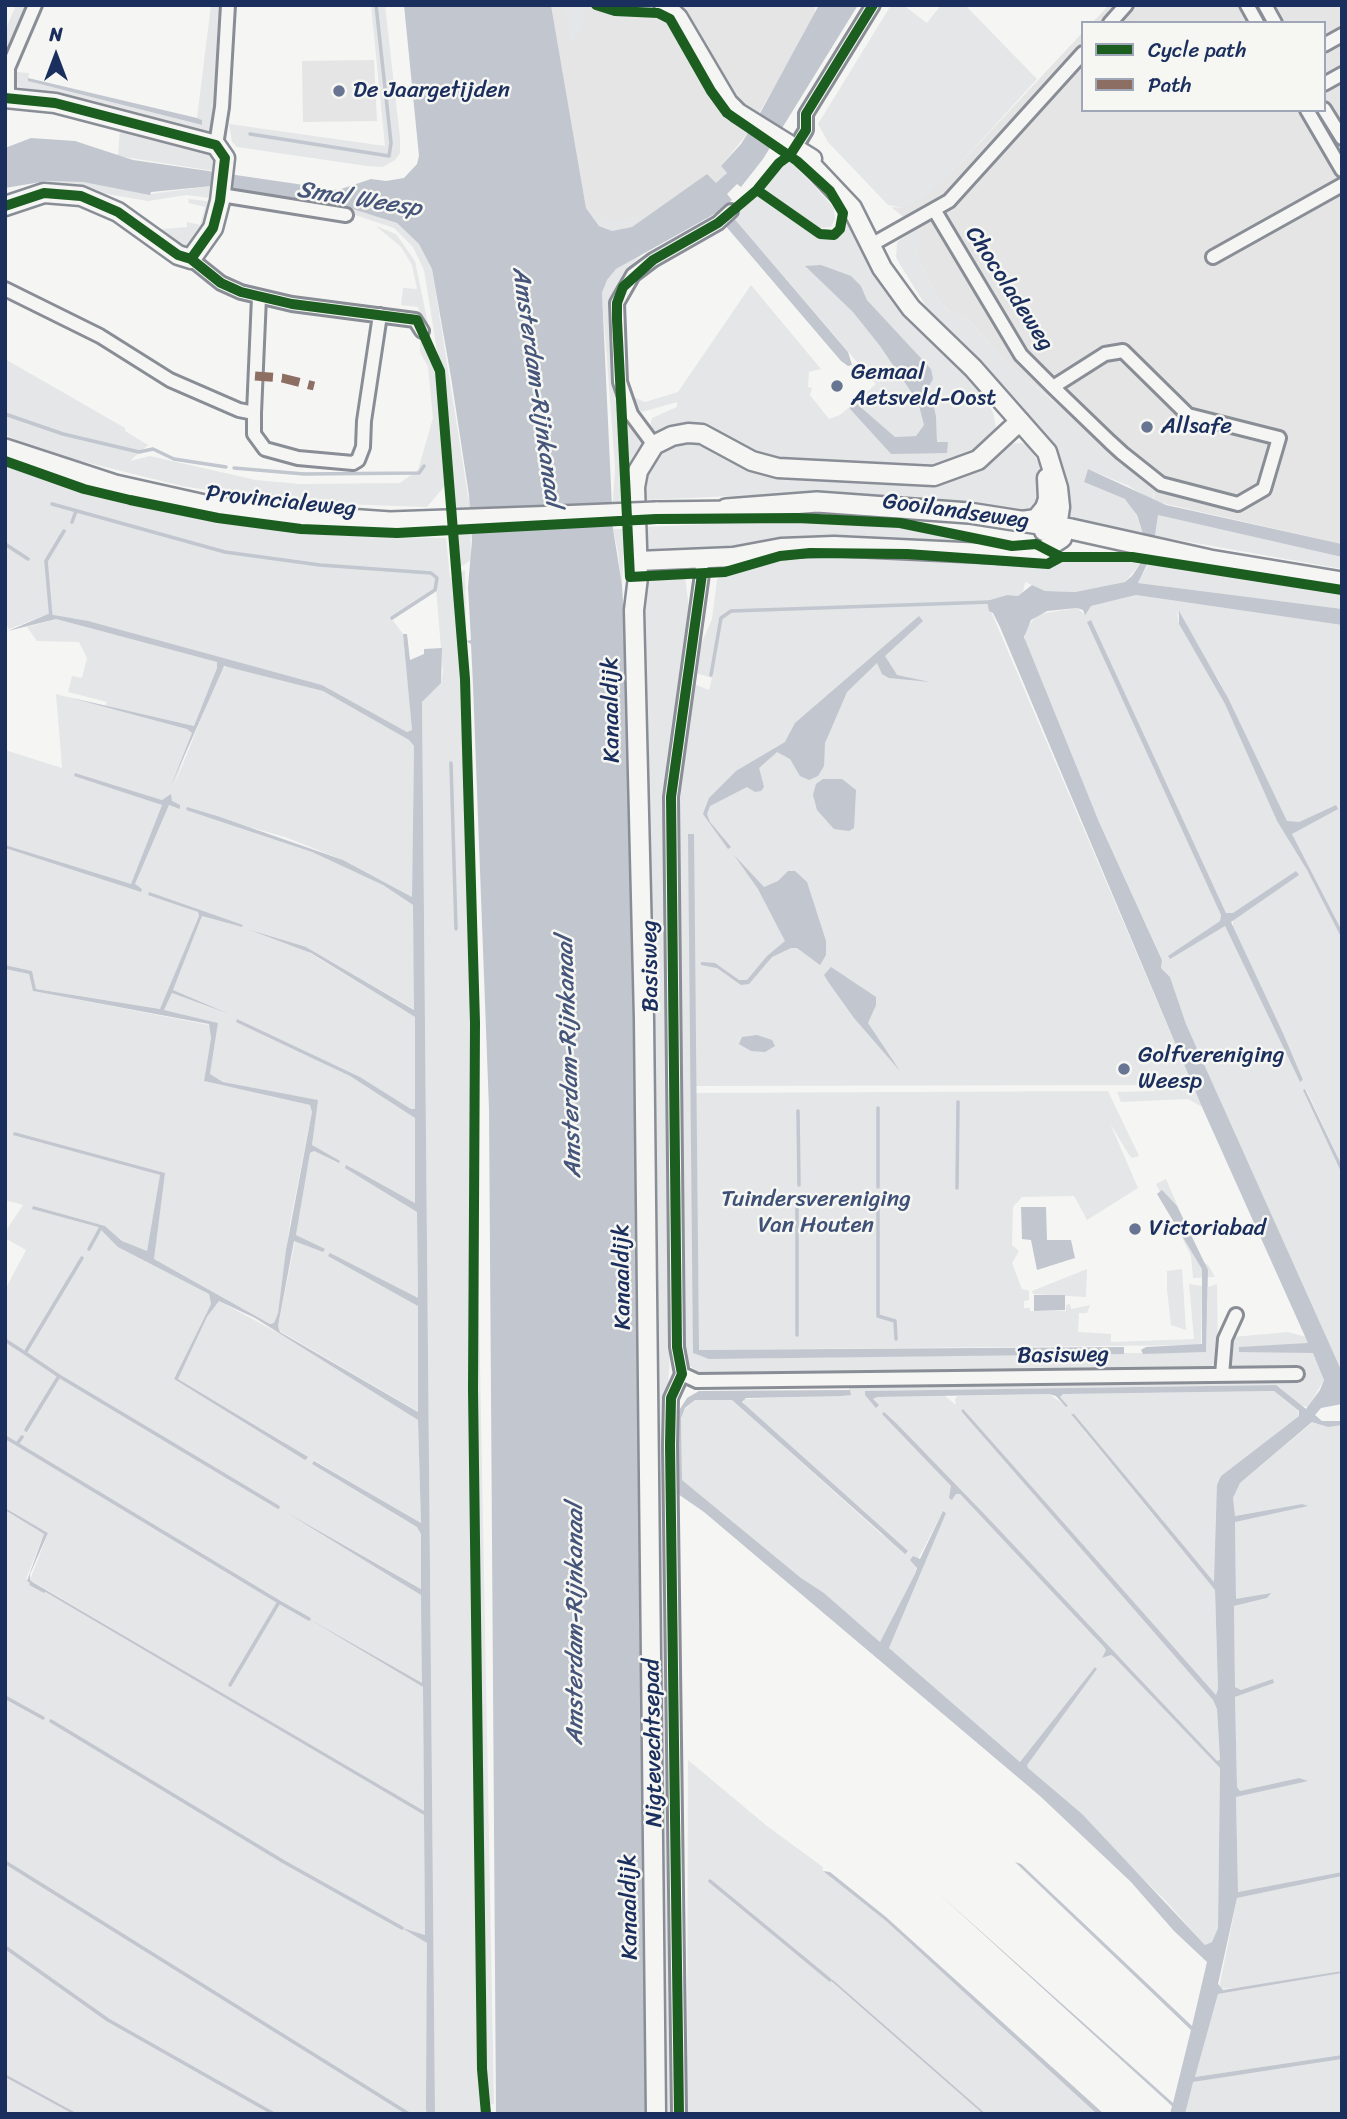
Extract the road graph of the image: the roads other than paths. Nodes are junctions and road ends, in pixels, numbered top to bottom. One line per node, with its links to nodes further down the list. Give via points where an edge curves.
1 (35, 5): 16 (street, via 8,68)
2 (229, 5): 20 (street)
3 (664, 5): 21 (street, via 678,18 720,93 738,113)
4 (873, 5): 21 (street, via 806,114)
5 (1126, 5): 8 (street)
6 (1247, 5): 9 (street)
7 (1265, 5): 10 (street)
8 (1112, 21)
9 (1256, 21)
10 (1274, 21)
11 (1342, 35): 12 (street)
12 (1326, 44)
13 (1081, 55): 27 (street)
14 (1342, 74): 15 (street)
15 (1326, 83)
16 (7, 98): 20 (street, via 55,103)
17 (1308, 112): 22 (street)
18 (1326, 112): 19 (street)
19 (1342, 138)
20 (216, 145): 24 (street, via 225,158)
21 (801, 147): 29 (street, via 850,191 870,218)
22 (1342, 170)
23 (1342, 185): 30 (street)
24 (222, 192): 28 (street); 31 (street, via 213,228)
25 (5, 206): 31 (street, via 44,194 88,198)
26 (731, 211): 39 (street, via 632,275 617,303 620,382 631,414)
27 (935, 211): 29 (street); 36 (street, Chocoladeweg, via 1021,355)
28 (346, 215)
29 (876, 242): 38 (street, via 920,314)
30 (1213, 257)
31 (191, 259): 33 (street, via 221,283)
32 (5, 289): 37 (street, via 100,335 170,380)
33 (259, 297): 34 (street); 37 (street)
34 (380, 315): 35 (street, via 418,320); 37 (street, via 359,460 298,458 265,449 254,434)
35 (422, 331)
36 (1053, 387): 36 (street, Chocoladeweg, via 1105,354 1123,351 1188,415 1279,438 1264,489 1238,504 1161,484)
37 (254, 413)
38 (1017, 424): 39 (street, via 978,460 934,476 778,468 688,433); 42 (street, via 1042,460 1049,489 1041,514); 43 (street, via 1047,452 1052,464 1060,498)
39 (654, 445): 45 (street, Kanaaldijk, via 638,471 635,486)
40 (5, 449): 41 (main road, Provincialeweg, via 115,485 208,506 336,520 428,522)
41 (559, 516): 42 (main road, Gooilandseweg, bridge, via 844,503 969,513)
42 (1029, 526): 43 (main road, Gooilandseweg)
43 (1060, 532): 44 (street, via 1039,553 1027,555 834,546); 46 (main road, Gooilandseweg)
44 (701, 559): 45 (street); 48 (street, Basisweg, via 671,797 677,1347)
45 (638, 561): 51 (street, Kanaaldijk, via 634,610 644,1019)
46 (1342, 582)
47 (1236, 1315): 50 (street, via 1225,1339)
48 (682, 1374): 50 (street, Basisweg, via 697,1381); 52 (street, Nigtevechtsepad, via 671,1398 670,1445)
49 (1297, 1374): 50 (street, Basisweg)
50 (1223, 1376)
51 (656, 2114)
52 (679, 2114)

